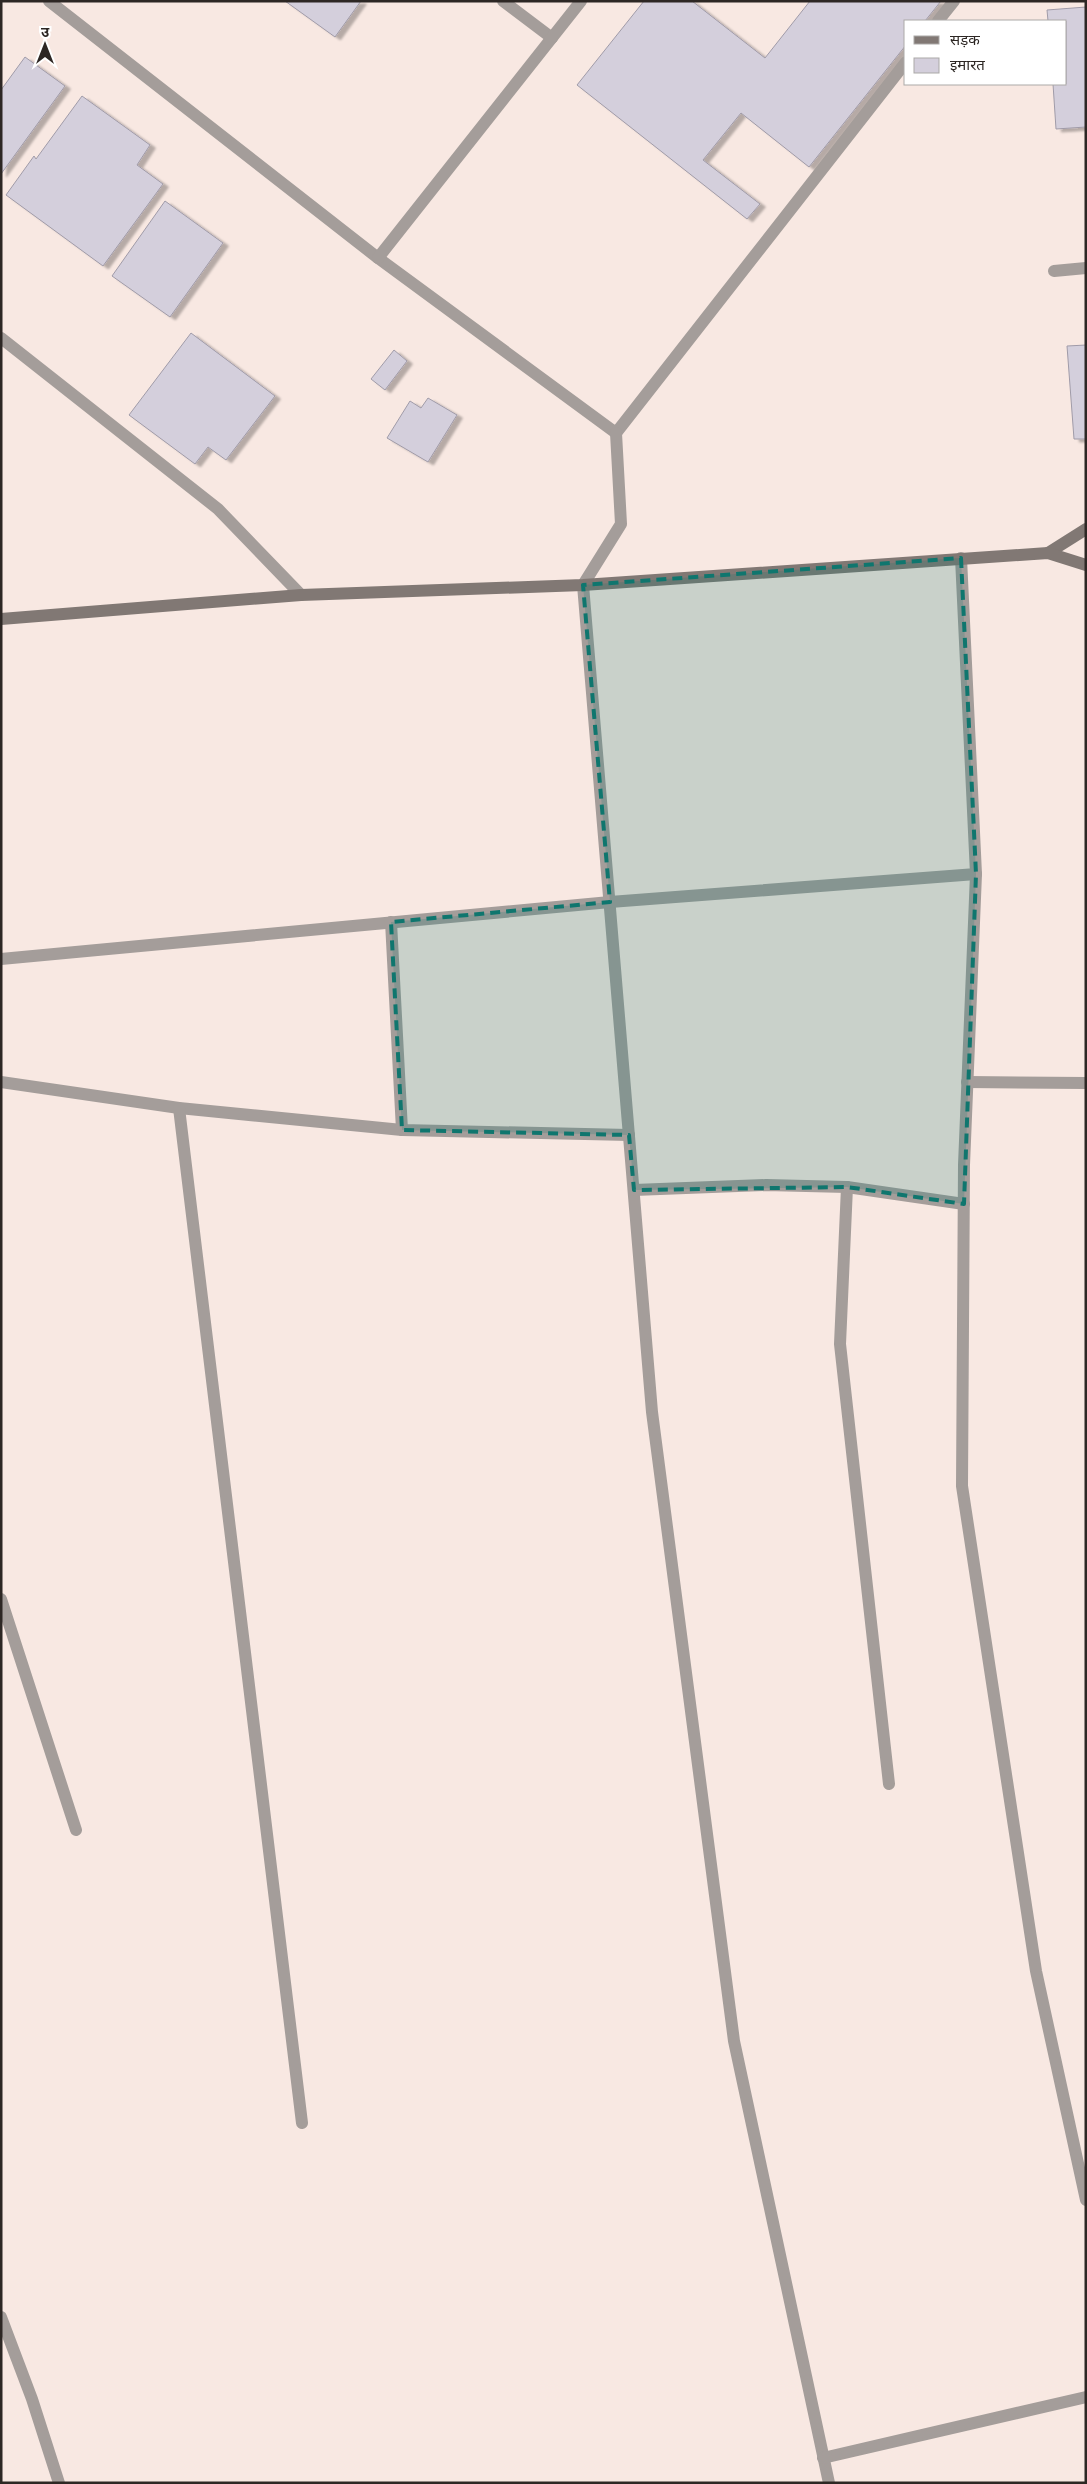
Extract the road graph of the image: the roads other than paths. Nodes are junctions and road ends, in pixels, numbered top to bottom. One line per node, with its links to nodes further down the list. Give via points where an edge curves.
1 (49, 1): 8 (street)
2 (503, 1): 6 (street)
3 (581, 1): 6 (street)
4 (954, 1): 5 (street)
5 (939, 20)
6 (552, 38): 8 (street)
7 (904, 65): 12 (street)
8 (378, 258): 12 (street)
9 (1086, 268): 10 (street)
10 (1054, 271)
11 (1, 338): 18 (street, via 218,509)
12 (616, 433): 17 (street, via 621,524)
13 (1086, 529): 14 (main road)
14 (1048, 553): 15 (main road); 16 (main road)
15 (968, 558): 17 (main road); 20 (street)
16 (1086, 565)
17 (583, 585): 18 (main road); 21 (street)
18 (301, 595): 19 (main road)
19 (1, 619)
20 (976, 874): 21 (street); 25 (street)
21 (610, 902): 22 (street); 29 (street)
22 (391, 922): 23 (street); 28 (street)
23 (1, 959)
24 (1, 1082): 27 (street)
25 (968, 1082): 26 (street); 32 (street)
26 (1086, 1083)
27 (179, 1108): 28 (street); 36 (street)
28 (402, 1130): 29 (street)
29 (629, 1135): 31 (street)
30 (848, 1187): 31 (street); 32 (street); 34 (street, via 840,1344)
31 (634, 1190): 40 (street, via 652,1412 734,2041)
32 (964, 1204): 37 (street, via 962,1486 1036,1971)
33 (1, 1599): 35 (street)
34 (889, 1784)
35 (76, 1830)
36 (302, 2123)
37 (1086, 2200)
38 (1, 2317): 41 (street)
39 (1086, 2397): 40 (street)
40 (823, 2458): 42 (street)
41 (59, 2483)
42 (829, 2483)

